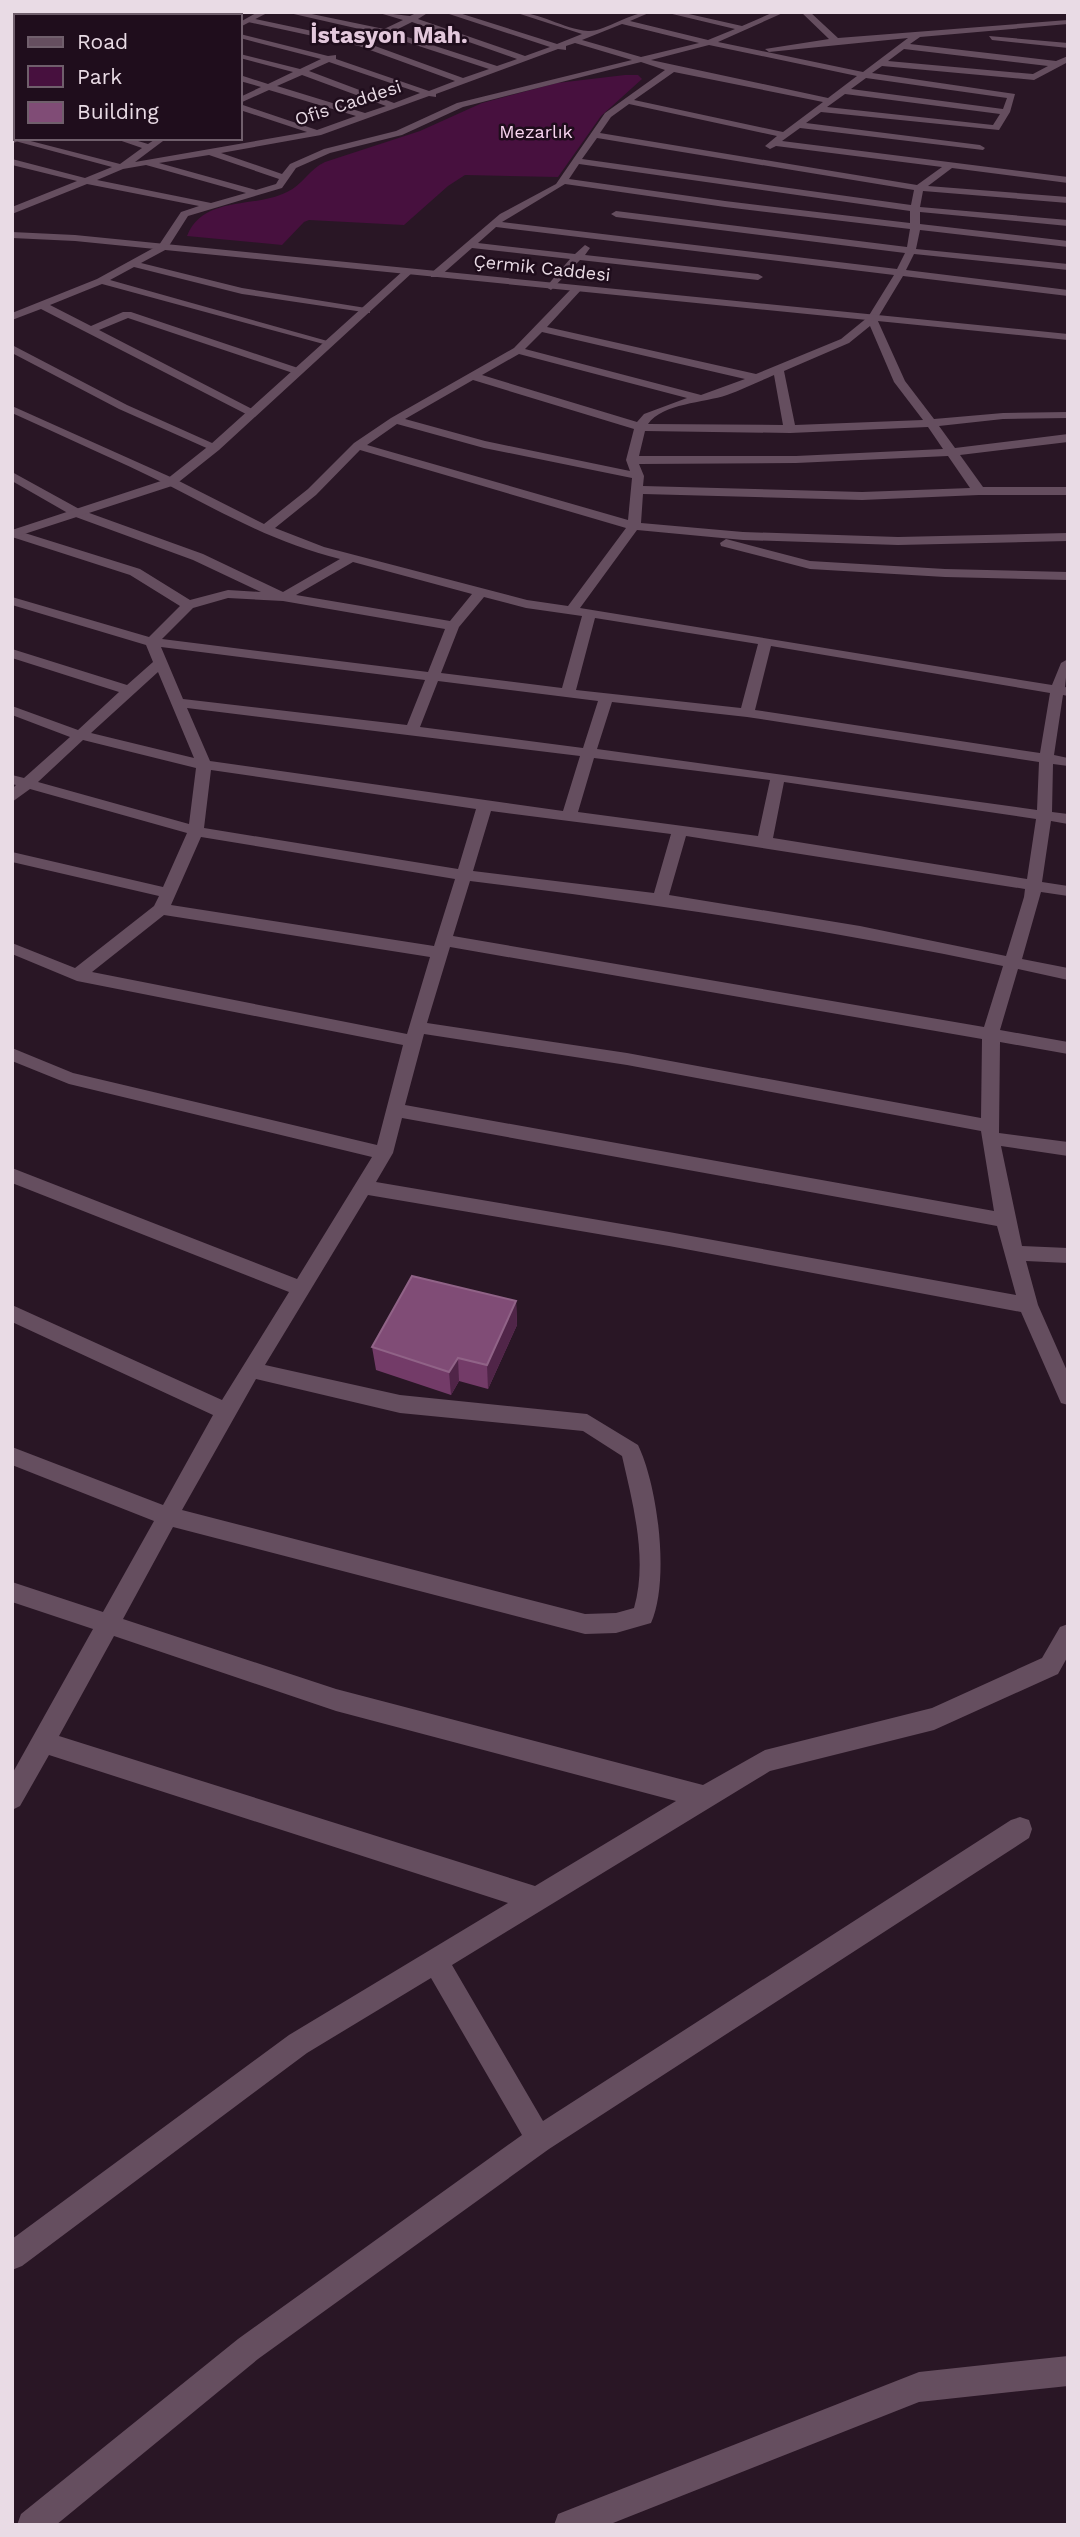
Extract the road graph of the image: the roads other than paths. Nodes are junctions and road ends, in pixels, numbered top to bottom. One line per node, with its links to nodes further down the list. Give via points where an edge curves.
1 (265, 12): 14 (street)
2 (289, 12): 19 (street)
3 (380, 12): 13 (street)
4 (425, 12): 13 (street)
5 (447, 12): 28 (street)
6 (518, 12): 21 (street)
7 (645, 12): 15 (street, Ofis Caddesi)
8 (668, 12): 18 (street)
9 (751, 12): 12 (street)
10 (781, 12): 12 (street)
11 (805, 12): 24 (street)
12 (769, 16): 18 (street)
13 (411, 19): 19 (street); 39 (street)
14 (251, 20): 17 (street); 26 (street)
15 (622, 22): 21 (street, Ofis Caddesi); 25 (street)
16 (1068, 22): 20 (street)
17 (242, 24)
18 (742, 28): 25 (street)
19 (384, 32): 26 (street); 44 (street)
20 (944, 33): 22 (street); 30 (street)
21 (591, 34): 27 (street, Ofis Caddesi)
22 (917, 35): 24 (street); 29 (street)
23 (242, 37): 38 (street)
24 (836, 41): 32 (street)
25 (709, 43): 32 (street); 33 (street)
26 (361, 44): 31 (street); 51 (street)
27 (572, 45): 28 (street, Ofis Caddesi); 40 (street)
28 (559, 46): 39 (street, Ofis Caddesi)
29 (903, 46): 41 (street); 42 (street)
30 (1068, 46)
31 (350, 49)
32 (750, 51): 33 (street); 48 (street)
33 (676, 52): 40 (street)
34 (340, 54): 38 (street)
35 (242, 57): 46 (street)
36 (596, 58): 43 (street)
37 (1068, 58): 42 (street)
38 (329, 59): 46 (street); 56 (street)
39 (525, 59): 44 (street, Ofis Caddesi)
40 (646, 60): 43 (street); 45 (street)
41 (882, 62): 42 (street, via 1034,77); 48 (street)
42 (1056, 64)
43 (620, 66): 54 (street)
44 (498, 69): 47 (street, Ofis Caddesi)
45 (672, 69): 58 (street); 59 (street)
46 (303, 72): 53 (street); 61 (street)
47 (479, 75): 50 (street); 51 (street, Ofis Caddesi)
48 (866, 75): 55 (street); 65 (street, via 1012,96)
49 (242, 79): 53 (street)
50 (491, 80)
51 (462, 81): 56 (street, Ofis Caddesi)
52 (503, 85): 54 (street)
53 (271, 88): 57 (street); 67 (street)
54 (514, 90): 60 (street)
55 (843, 92): 59 (street); 65 (street)
56 (428, 93): 60 (street); 61 (street, Ofis Caddesi)
57 (242, 99)
58 (626, 101): 72 (street, via 608,115); 73 (street)
59 (831, 101): 63 (street)
60 (460, 105): 68 (street)
61 (393, 106): 64 (street); 67 (street, Ofis Caddesi)
62 (242, 108): 70 (street)
63 (820, 109): 65 (street, via 996,128); 69 (street)
64 (405, 110)
65 (1006, 112)
66 (417, 115): 68 (street)
67 (365, 116): 70 (street, Ofis Caddesi)
68 (429, 119): 89 (street, via 399,133 327,151 293,166)
69 (799, 124): 73 (street); 80 (street)
70 (318, 132): 77 (street, Ofis Caddesi)
71 (251, 133): 77 (street)
72 (596, 135): 82 (street); 85 (street)
73 (785, 135): 78 (street)
74 (26, 140): 87 (street)
75 (124, 140): 79 (street)
76 (159, 140): 79 (street)
77 (274, 140): 81 (street, Ofis Caddesi)
78 (774, 143): 85 (street); 86 (street)
79 (147, 147): 87 (street)
80 (980, 148)
81 (207, 151): 84 (street, Ofis Caddesi); 89 (street)
82 (578, 161): 88 (street); 92 (street)
83 (12, 162): 91 (street)
84 (144, 162): 87 (street, Ofis Caddesi); 94 (street)
85 (745, 166): 93 (street)
86 (949, 166): 90 (street); 93 (street)
87 (121, 167): 91 (street, Ofis Caddesi)
88 (662, 173): 97 (street); 99 (street)
89 (284, 178): 94 (street, via 279,186)
90 (1068, 180)
91 (86, 181): 96 (street); 98 (street, Ofis Caddesi)
92 (563, 181): 99 (street); 101 (street)
93 (919, 188): 95 (street); 97 (street)
94 (256, 193): 96 (street)
95 (1068, 200)
96 (211, 206): 106 (street, via 184,214)
97 (915, 209): 100 (street); 102 (street)
98 (12, 211)
99 (617, 213): 101 (street); 102 (street); 107 (street); 108 (street); 112 (street)
100 (1068, 223)
101 (494, 224): 105 (street)
102 (915, 228): 104 (street); 107 (street)
103 (12, 235): 106 (street, Çermik Caddesi)
104 (1068, 244)
105 (470, 245): 108 (street); 113 (street)
106 (163, 247): 109 (street); 111 (street, Çermik Caddesi)
107 (911, 251): 110 (street); 112 (street)
108 (578, 255): 114 (street); 116 (street)
109 (133, 264): 115 (street); 120 (street, via 242,291)
110 (1068, 267)
111 (408, 272): 113 (street, Çermik Caddesi); 120 (street)
112 (900, 273): 118 (street); 122 (street)
113 (435, 275): 116 (street, Çermik Caddesi)
114 (758, 277)
115 (101, 281): 119 (street); 126 (street)
116 (551, 287): 117 (street, Çermik Caddesi)
117 (577, 289): 122 (street, Çermik Caddesi); 123 (street)
118 (1068, 293)
119 (41, 305): 121 (street); 124 (street)
120 (366, 310): 126 (street)
121 (12, 317)
122 (872, 319): 125 (street, Çermik Caddesi); 129 (street, via 845,341); 138 (street, via 900,382)
123 (539, 328): 128 (street); 132 (street)
124 (91, 330): 130 (street, via 127,314); 135 (street)
125 (1068, 337)
126 (327, 344): 130 (street)
127 (12, 348): 143 (street, via 123,407)
128 (518, 350): 131 (street); 133 (street)
129 (778, 369): 132 (street); 140 (street)
130 (297, 371): 135 (street)
131 (472, 376): 137 (street); 139 (street)
132 (757, 378): 133 (street)
133 (700, 399): 139 (street, via 648,416)
134 (12, 409): 147 (street)
135 (250, 412): 143 (street)
136 (1068, 415): 138 (street)
137 (395, 420): 142 (street); 148 (street)
138 (932, 422): 140 (street); 144 (street)
139 (640, 427): 140 (street); 145 (street)
140 (790, 429)
141 (1068, 438): 144 (street)
142 (358, 446): 152 (street); 153 (street)
143 (215, 447): 147 (street)
144 (951, 452): 145 (street, via 767,461); 149 (street)
145 (632, 460): 148 (street)
146 (12, 476): 151 (street)
147 (171, 482): 151 (street); 153 (street)
148 (637, 483): 149 (street, via 862,496); 152 (street)
149 (979, 491): 150 (street)
150 (1068, 491)
151 (77, 513): 155 (street); 160 (street, via 198,557)
152 (634, 526): 154 (street); 163 (street)
153 (266, 529): 157 (street)
154 (670, 529): 156 (street, via 898,541); 158 (street, via 810,565)
155 (13, 534): 162 (street, via 135,572)
156 (1068, 537)
157 (351, 558): 159 (street); 160 (street)
158 (1068, 576)
159 (481, 592): 163 (street); 165 (street)
160 (283, 597): 162 (street, via 228,594); 165 (street)
161 (12, 601): 166 (street)
162 (188, 605): 166 (street)
163 (571, 611): 164 (street)
164 (589, 614): 167 (street); 174 (street)
165 (453, 626): 171 (street)
166 (152, 642): 169 (street); 171 (street)
167 (765, 642): 173 (street); 178 (street)
168 (12, 653): 172 (street)
169 (160, 663): 172 (street); 176 (street)
170 (1068, 663): 173 (street)
171 (432, 677): 174 (street); 179 (street)
172 (127, 690): 180 (street)
173 (1062, 692): 182 (street)
174 (568, 693): 175 (street)
175 (606, 697): 178 (street); 181 (street)
176 (178, 703): 179 (street); 184 (street)
177 (12, 710): 180 (street)
178 (747, 713): 182 (street)
179 (412, 730): 181 (street)
180 (79, 735): 184 (street); 186 (street)
181 (590, 752): 185 (street); 190 (street)
182 (1046, 759): 183 (street); 189 (street)
183 (1068, 762)
184 (204, 765): 188 (street); 192 (street)
185 (778, 777): 189 (street); 194 (street)
186 (19, 781): 187 (street); 192 (street)
187 (12, 797)
188 (485, 806): 190 (street); 196 (street)
189 (1044, 815): 191 (street); 197 (street)
190 (569, 816): 193 (street)
191 (1068, 819)
192 (196, 831): 196 (street); 200 (street)
193 (680, 831): 194 (street); 199 (street)
194 (765, 842): 197 (street)
195 (12, 857): 200 (street)
196 (464, 875): 199 (street); 201 (street)
197 (1034, 885): 198 (street); 203 (street)
198 (1068, 891)
199 (660, 899): 203 (street, via 860,931)
200 (165, 901): 201 (street); 205 (street)
201 (442, 946): 206 (street); 207 (street)
202 (12, 948): 205 (street)
203 (1011, 964): 204 (street); 206 (street)
204 (1068, 974)
205 (77, 975): 207 (street)
206 (991, 1033): 208 (street); 211 (street)
207 (415, 1034): 210 (street); 211 (street, via 627,1059)
208 (1068, 1048)
209 (12, 1054): 213 (street, via 69,1078)
210 (395, 1110): 213 (street); 216 (street)
211 (990, 1132): 212 (street); 216 (street)
212 (1068, 1149)
213 (384, 1153): 215 (street)
214 (12, 1175): 219 (street)
215 (363, 1187): 219 (street); 220 (street)
216 (1005, 1220): 217 (street)
217 (1014, 1253): 218 (street); 220 (street)
218 (1068, 1256)
219 (299, 1288): 222 (street)
220 (1028, 1305): 223 (street)
221 (12, 1313): 224 (street)
222 (251, 1370): 224 (street); 226 (street, via 400,1404 587,1423 631,1451 647,1518 650,1600 643,1616 585,1624)
223 (1068, 1397)
224 (226, 1411): 226 (street)
225 (12, 1456): 226 (street)
226 (167, 1516): 228 (street)
227 (12, 1592): 228 (street)
228 (108, 1622): 230 (street); 231 (street, via 336,1700)
229 (1068, 1634): 231 (street, via 1050,1666 934,1719 765,1760)
230 (43, 1742): 232 (street); 234 (street)
231 (704, 1797): 234 (street)
232 (12, 1798)
233 (1020, 1829): 236 (street)
234 (536, 1899): 235 (street)
235 (435, 1961): 236 (street); 237 (street, via 298,2044)
236 (538, 2139): 239 (street, via 248,2349)
237 (12, 2256)
238 (1068, 2371): 240 (street, via 919,2387)
239 (32, 2525)
240 (569, 2525)

